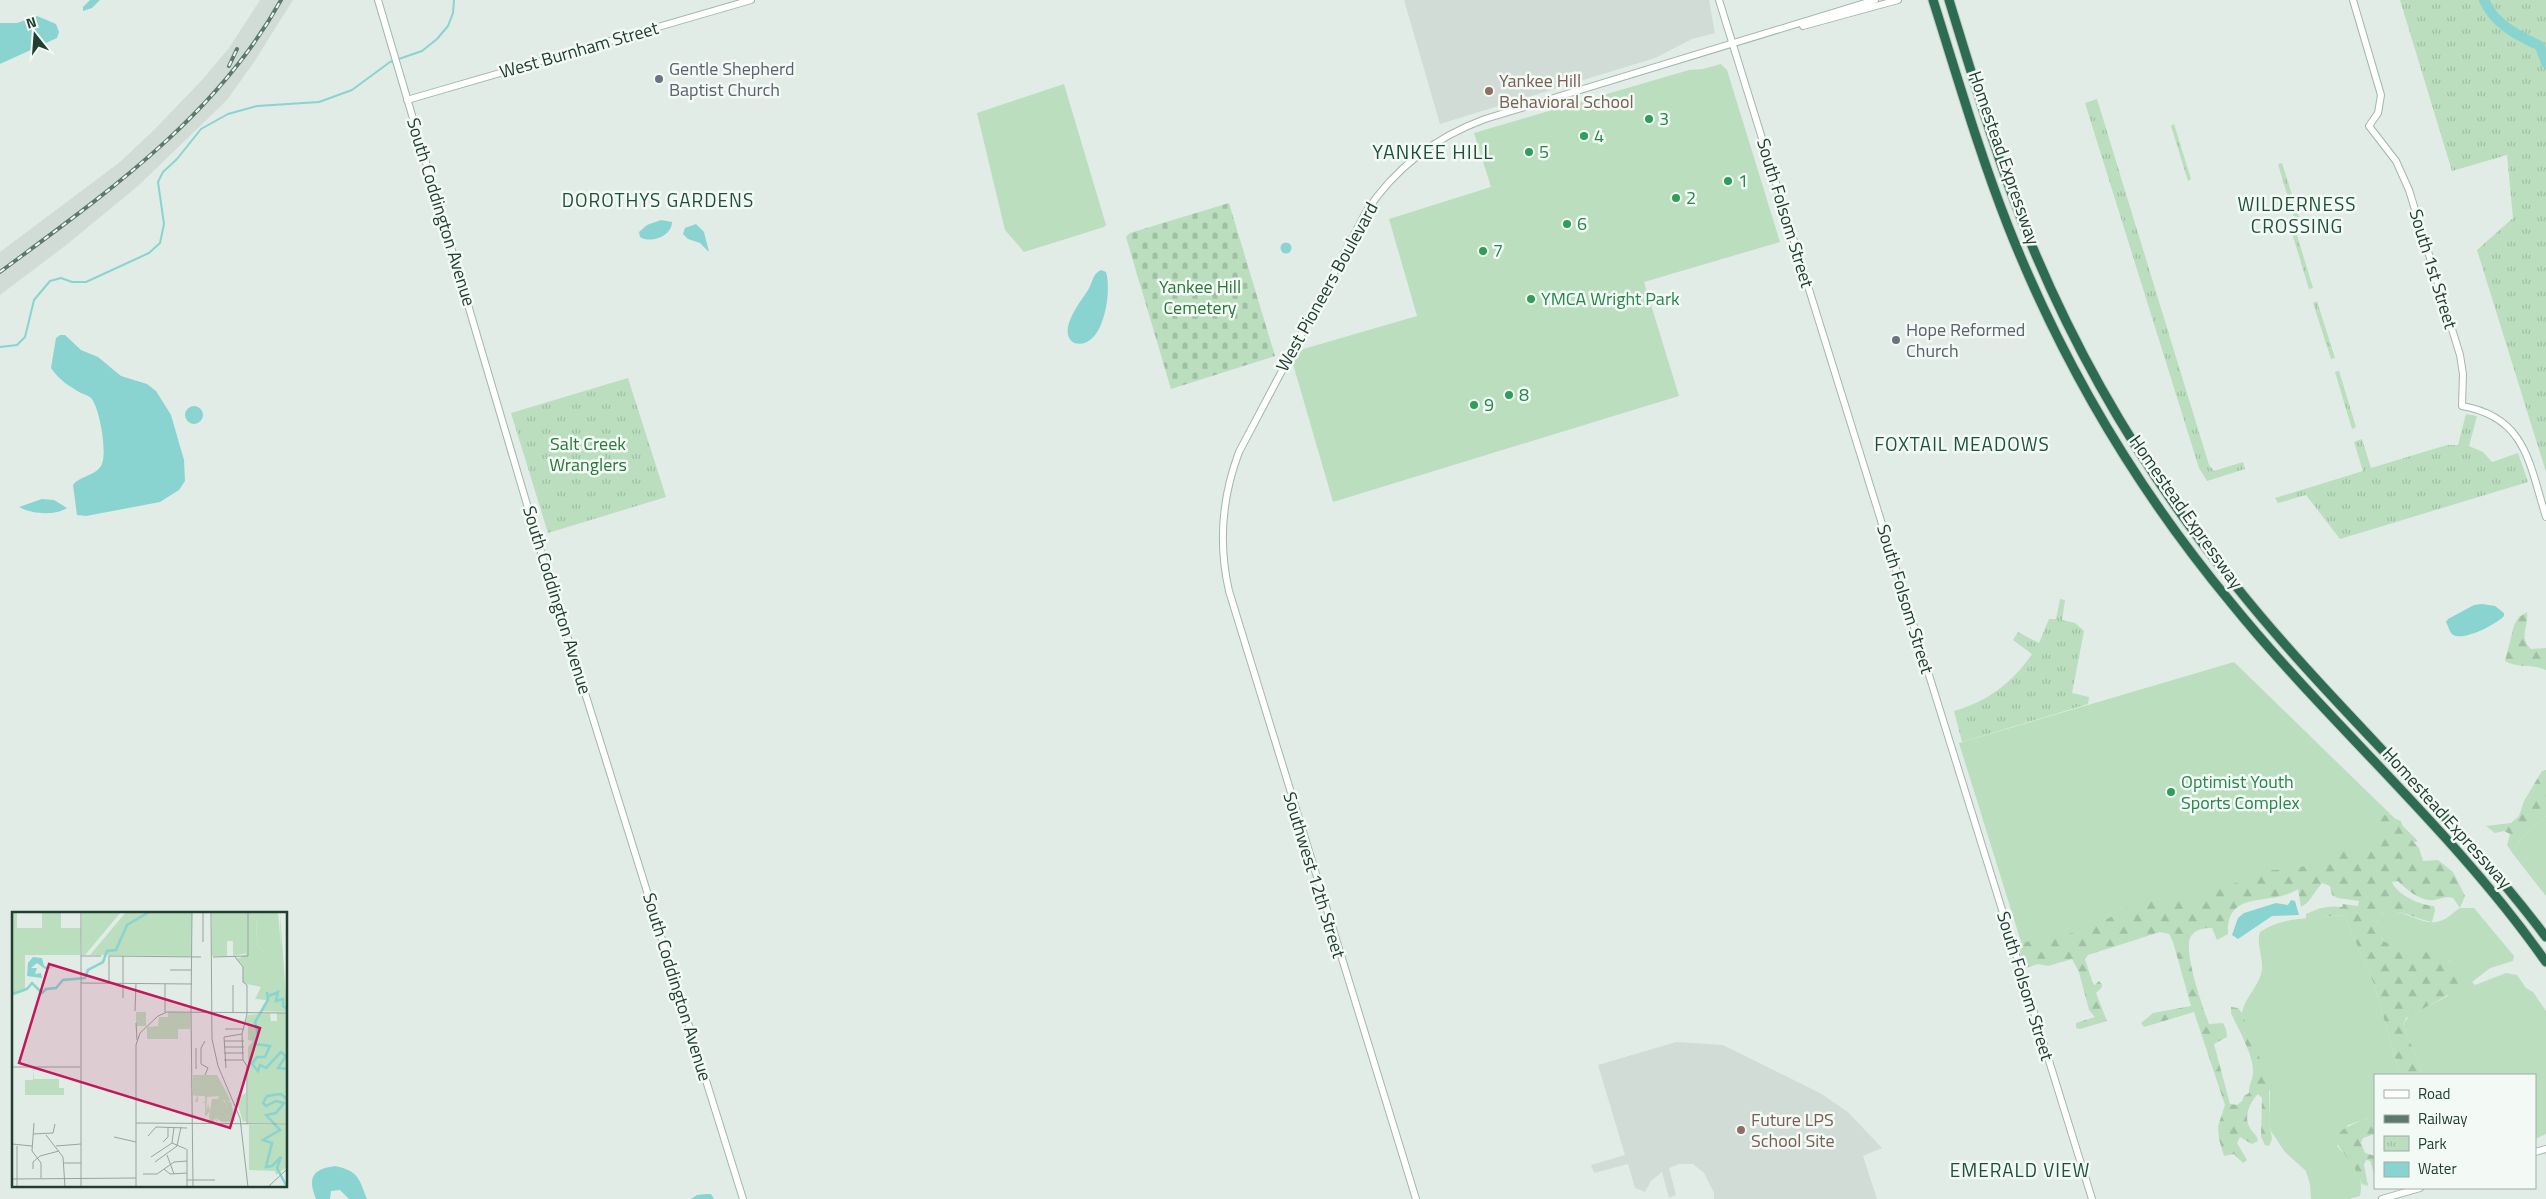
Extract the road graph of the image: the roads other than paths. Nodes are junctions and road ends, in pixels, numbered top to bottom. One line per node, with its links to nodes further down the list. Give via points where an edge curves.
1 (378, 0): 10 (street, South Coddington Avenue)
2 (751, 0): 10 (street, West Burnham Street)
3 (1719, 0): 9 (street, South Folsom Street)
4 (1874, 0): 9 (street, West Pioneers Boulevard)
5 (1898, 0): 9 (street, West Pioneers Boulevard)
6 (1933, 0): 14 (highway, Homestead Expressway, via 2008,227 2061,344 2127,461 2179,537 2237,611 2452,844)
7 (1949, 0): 13 (highway, Homestead Expressway, via 1998,155 2044,274 2094,375 2152,472 2210,554 2264,620 2463,835)
8 (2353, 0): 11 (street, South 1st Street, via 2381,95 2378,113 2369,126 2396,162 2409,190 2460,355 2462,406 2497,417 2514,434 2526,456)
9 (1732, 44): 12 (street, West Pioneers Boulevard, via 1472,124 1423,151 1392,179 1359,225 1246,437 1227,492); 18 (street, South Folsom Street)
10 (407, 100): 16 (street, South Coddington Avenue, via 541,552)
11 (2546, 517)
12 (1222, 548): 17 (street, Southwest 12th Street, via 1226,582 1235,615)
13 (2546, 937)
14 (2546, 962)
15 (2417, 1189): 19 (street)
16 (743, 1199)
17 (1416, 1199)
18 (2092, 1199)
19 (2382, 1199)

